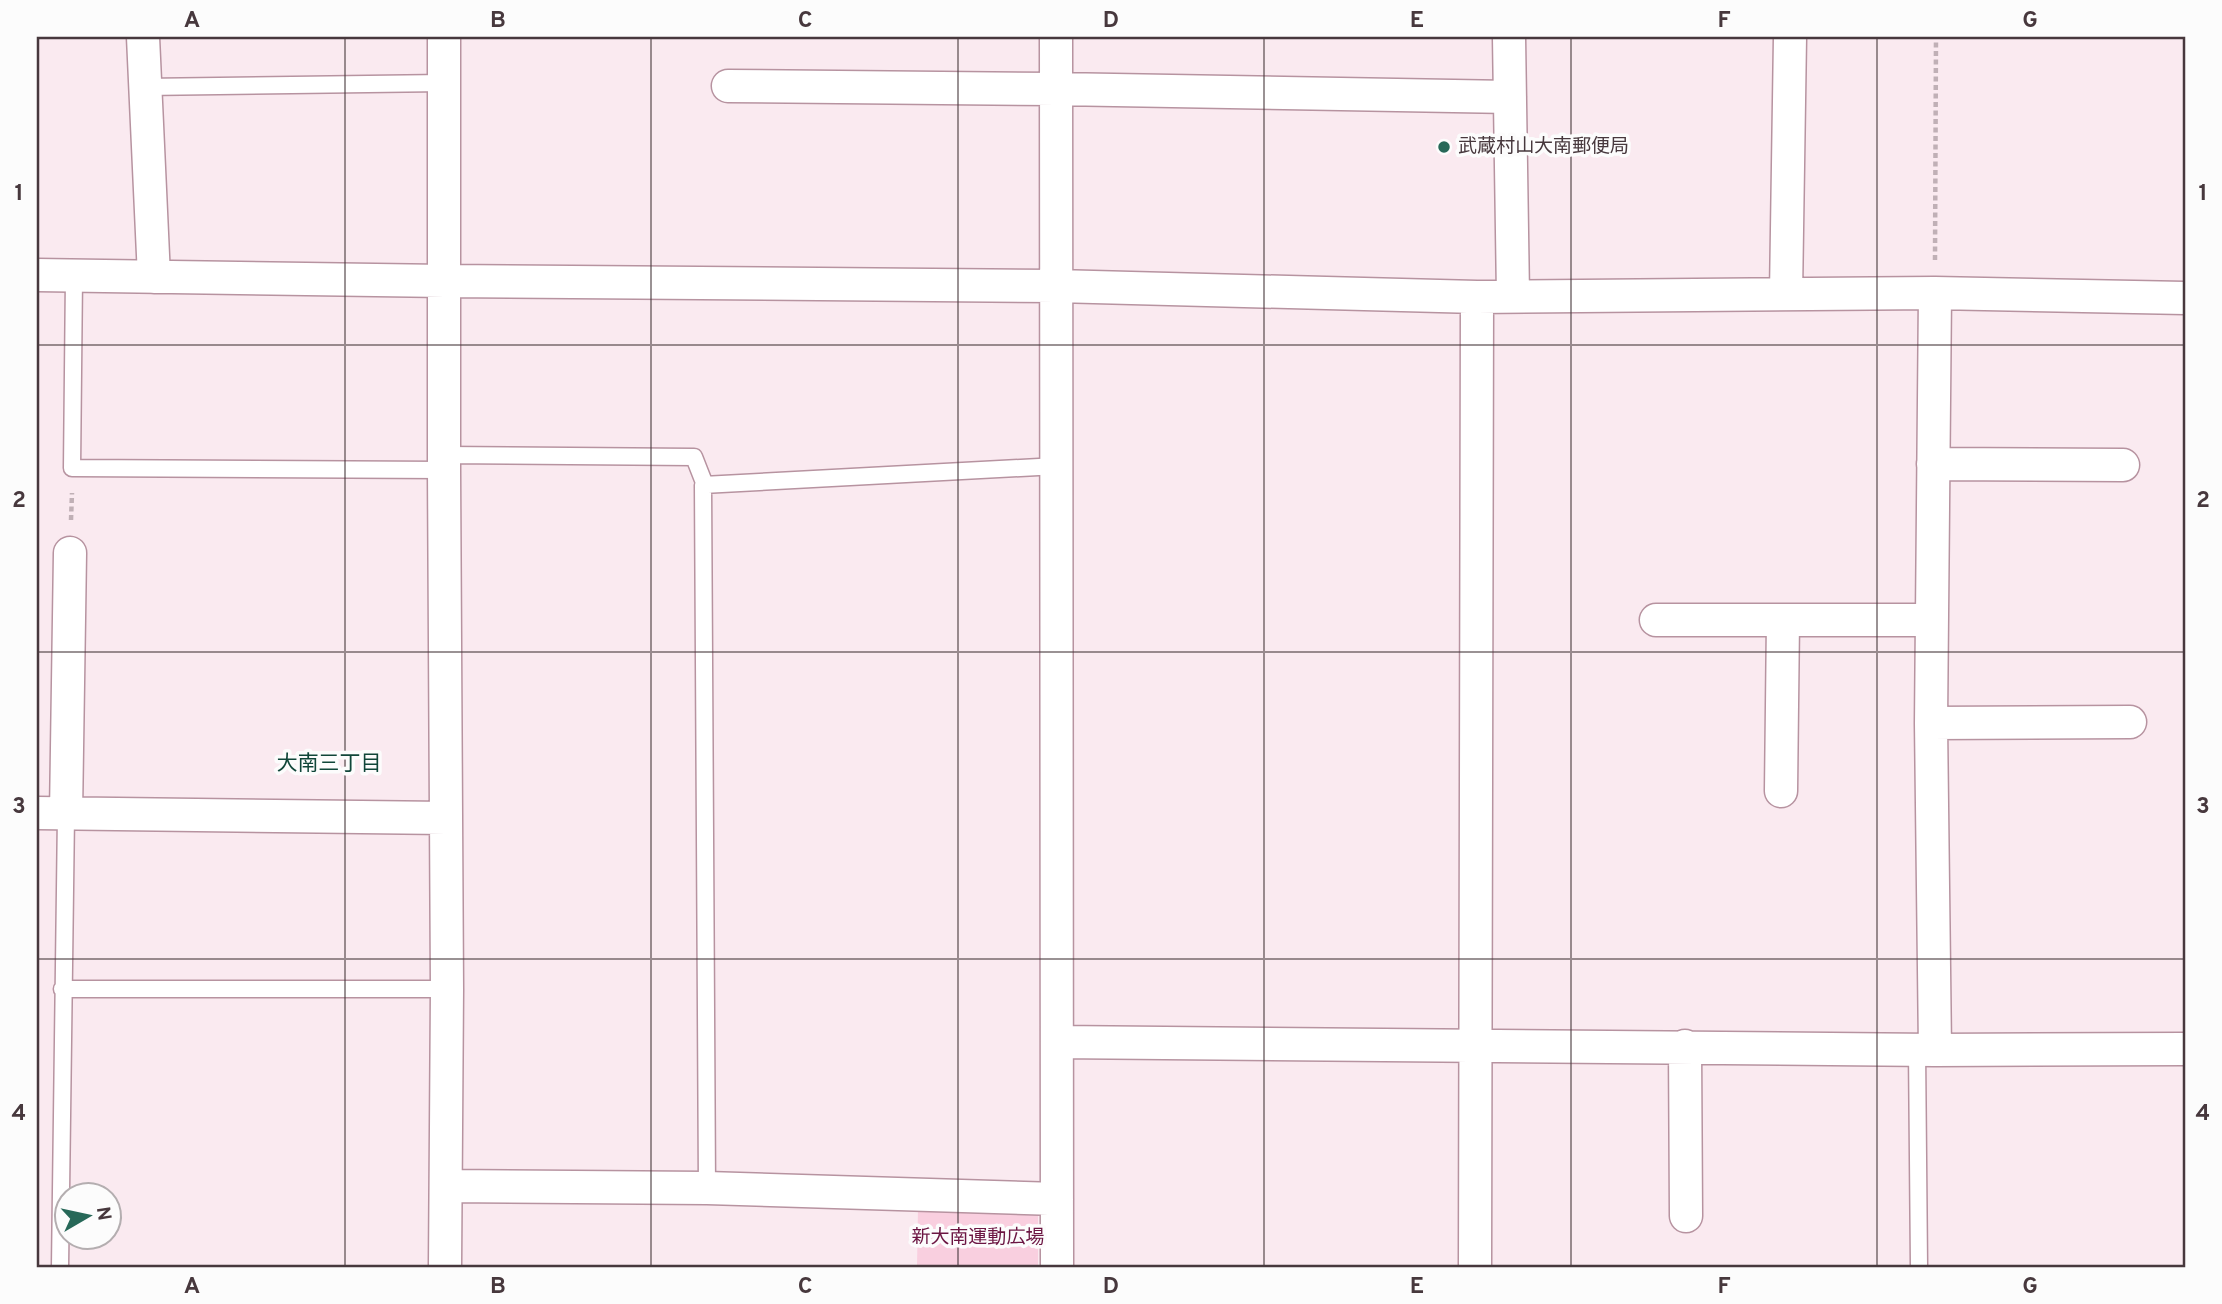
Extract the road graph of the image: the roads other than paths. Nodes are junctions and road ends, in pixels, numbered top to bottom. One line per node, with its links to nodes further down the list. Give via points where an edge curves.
1 (143, 37): 8 (street)
2 (444, 37): 6 (street)
3 (1056, 37): 9 (street)
4 (1509, 37): 10 (street)
5 (1790, 37): 17 (street)
6 (444, 83): 8 (lane); 14 (street)
7 (728, 86): 9 (street)
8 (144, 87): 13 (street)
9 (1057, 89): 10 (street); 15 (street)
10 (1510, 97): 18 (street)
11 (37, 275): 12 (street)
12 (74, 275): 13 (street); 21 (lane, via 72,468)
13 (154, 277): 14 (street)
14 (445, 281): 15 (street); 21 (street)
15 (1056, 286): 19 (street); 24 (street)
16 (1935, 293): 17 (street); 20 (street); 22 (street)
17 (1786, 294): 18 (street)
18 (1513, 296): 19 (street)
19 (1478, 297): 38 (street)
20 (2185, 298)
21 (443, 463): 25 (lane, via 694,457); 34 (street)
22 (1933, 464): 23 (street); 29 (street)
23 (2123, 465)
24 (1057, 466): 25 (lane); 37 (street)
25 (705, 485): 43 (lane)
26 (70, 552): 33 (street)
27 (1656, 620): 28 (street)
28 (1783, 620): 29 (street); 32 (street)
29 (1931, 620): 31 (street)
30 (2130, 722): 31 (street)
31 (1931, 723): 41 (street)
32 (1781, 791)
33 (51, 814): 34 (street); 35 (lane)
34 (446, 818): 36 (street)
35 (62, 989): 36 (lane); 46 (lane)
36 (447, 989): 42 (street)
37 (1057, 1042): 38 (street); 44 (street)
38 (1476, 1046): 39 (street); 49 (street)
39 (1685, 1046): 41 (street); 45 (street)
40 (2185, 1049): 41 (street)
41 (1926, 1050): 50 (lane)
42 (446, 1186): 43 (street); 47 (street)
43 (707, 1188): 44 (street)
44 (1057, 1199): 48 (street)
45 (1686, 1216)
46 (60, 1267)
47 (445, 1267)
48 (1058, 1267)
49 (1475, 1267)
50 (1919, 1267)

